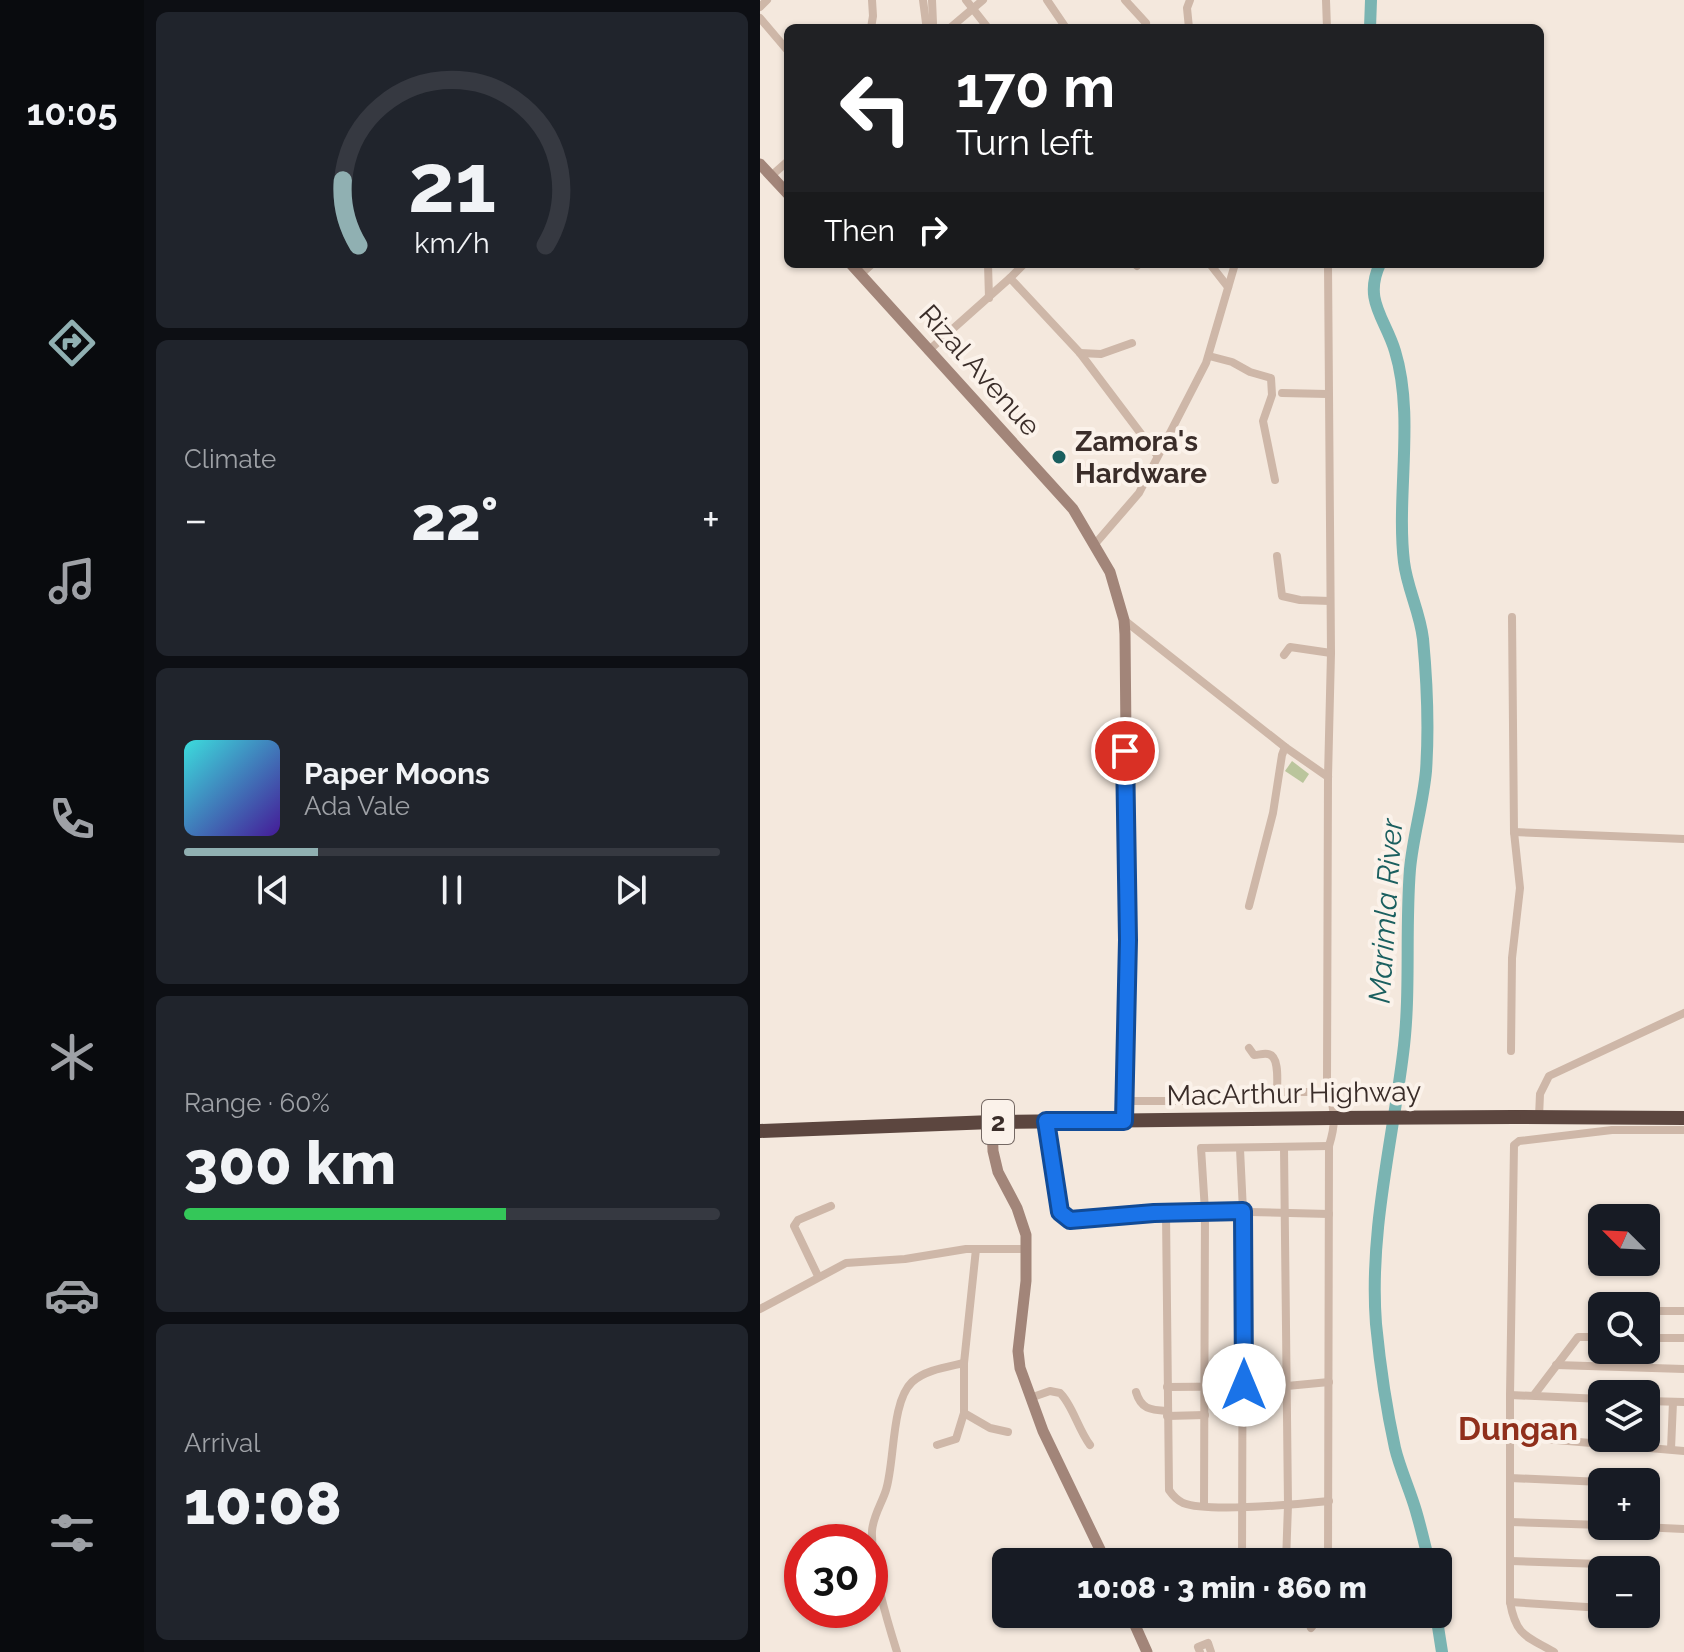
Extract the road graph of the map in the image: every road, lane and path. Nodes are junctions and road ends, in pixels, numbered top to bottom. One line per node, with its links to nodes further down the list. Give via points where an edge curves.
1 (767, 0): 11 (street)
2 (872, 0): 15 (street)
3 (923, 0): 16 (street)
4 (932, 0): 17 (street)
5 (966, 0): 12 (street)
6 (983, 0): 12 (street)
7 (1048, 0): 20 (street)
8 (1125, 0): 14 (street)
9 (1190, 0): 21 (street)
10 (1326, 0): 22 (street)
11 (760, 7)
12 (973, 11): 18 (street); 19 (street)
13 (760, 18): 23 (street)
14 (1146, 23)
15 (872, 24)
16 (927, 24)
17 (932, 24)
18 (955, 24)
19 (984, 24)
20 (1063, 24)
21 (1189, 24)
22 (1327, 24)
23 (784, 46)
24 (760, 164): 26 (street)
25 (784, 165): 26 (street)
26 (771, 176): 27 (street)
27 (784, 190)
28 (855, 268): 35 (street, Rizal Avenue)
29 (868, 268): 35 (street)
30 (988, 268): 38 (street)
31 (1020, 268): 36 (street)
32 (1213, 268): 37 (street)
33 (1235, 268): 37 (street)
34 (1328, 268): 44 (street)
35 (861, 274): 40 (street, Rizal Avenue)
36 (1010, 278): 38 (street); 41 (street)
37 (1228, 287): 42 (street)
38 (989, 298): 40 (street)
39 (1132, 343): 41 (street, via 1101,354)
40 (928, 351): 47 (street, Rizal Avenue, via 1063,496)
41 (1080, 353): 45 (street)
42 (1209, 356): 45 (street); 46 (street, via 1273,381 1263,421)
43 (1282, 393): 44 (street)
44 (1327, 394): 49 (street)
45 (1157, 455): 47 (street, via 1139,493)
46 (1275, 480)
47 (1095, 544): 51 (street, Rizal Avenue)
48 (1277, 556): 49 (street, via 1282,596)
49 (1330, 601): 52 (street)
50 (1512, 617): 56 (street)
51 (1124, 620): 54 (street); 63 (street, Rizal Avenue)
52 (1331, 653): 53 (street, via 1290,647); 55 (street)
53 (1284, 655)
54 (1285, 747): 55 (street); 58 (street)
55 (1328, 777): 62 (street)
56 (1514, 832): 57 (street); 61 (street, via 1520,888 1512,958)
57 (1684, 839)
58 (1249, 906)
59 (1684, 1013): 65 (street, via 1549,1076 1540,1094)
60 (1249, 1048): 62 (street, via 1254,1055 1273,1056 1277,1092)
61 (1511, 1051)
62 (1329, 1092): 72 (street, via 1335,1105)
63 (1125, 1101): 64 (street); 68 (street, Rizal Avenue)
64 (1210, 1101)
65 (1539, 1117): 66 (highway, MacArthur Highway / 2); 68 (highway, MacArthur Highway / 2, bridge)
66 (1684, 1118)
67 (1046, 1121): 68 (highway, MacArthur Highway / 2); 69 (highway, MacArthur Highway / 2); 79 (street, via 1064,1218)
68 (1124, 1121)
69 (992, 1122): 71 (highway, MacArthur Highway / 2); 82 (street, via 994,1161 1022,1221)
70 (1684, 1130): 99 (street, via 1570,1133 1515,1143)
71 (760, 1131)
72 (1329, 1146): 73 (street); 80 (street)
73 (1284, 1148): 74 (street); 78 (street)
74 (1240, 1149): 76 (street, via 1201,1148); 77 (street)
75 (831, 1206): 83 (street, via 794,1226)
76 (1205, 1211): 77 (street); 79 (street); 95 (street)
77 (1243, 1211): 78 (street); 94 (street)
78 (1284, 1211): 80 (street); 96 (street)
79 (1166, 1213): 97 (street)
80 (1329, 1214): 93 (street)
81 (976, 1249): 82 (street); 83 (street, via 858,1260); 90 (street)
82 (1027, 1249): 101 (street, via 1018,1359)
83 (818, 1276): 84 (street)
84 (760, 1309)
85 (1660, 1311): 86 (street)
86 (1684, 1311)
87 (1588, 1337): 91 (street, via 1578,1337)
88 (1660, 1338): 89 (street)
89 (1684, 1338)
90 (964, 1363): 106 (street); 134 (street, via 933,1371 906,1388 886,1490 872,1528 882,1603)
91 (1556, 1365): 92 (street); 100 (street)
92 (1684, 1369)
93 (1329, 1382): 96 (street); 117 (street)
94 (1244, 1385): 95 (street); 96 (street); 120 (street)
95 (1206, 1386): 97 (street); 108 (street)
96 (1287, 1386): 118 (street)
97 (1167, 1387): 107 (street)
98 (1136, 1392): 107 (street, via 1149,1410)
99 (1510, 1395): 100 (street); 110 (street)
100 (1534, 1395): 102 (street)
101 (1030, 1398): 112 (street, via 1060,1393); 125 (street)
102 (1588, 1398)
103 (1660, 1402): 104 (street)
104 (1673, 1402): 105 (street); 113 (street)
105 (1684, 1402)
106 (964, 1413): 109 (street); 111 (street, via 956,1439)
107 (1167, 1413): 108 (street); 119 (street, via 1169,1490 1185,1504)
108 (1205, 1415): 119 (street)
109 (1008, 1432)
110 (1510, 1436): 113 (street); 115 (street)
111 (937, 1445)
112 (1090, 1445)
113 (1671, 1449): 114 (street)
114 (1684, 1451)
115 (1510, 1478): 116 (street); 121 (street)
116 (1588, 1481)
117 (1329, 1501): 118 (street); 128 (street)
118 (1288, 1505): 120 (street); 127 (street)
119 (1204, 1506): 120 (street)
120 (1244, 1506): 126 (street)
121 (1510, 1522): 122 (street); 129 (street)
122 (1588, 1525)
123 (1660, 1528): 124 (street)
124 (1684, 1529)
125 (1100, 1548)
126 (1242, 1548)
127 (1286, 1548)
128 (1328, 1548)
129 (1511, 1561): 130 (street); 131 (street)
130 (1588, 1564)
131 (1510, 1602): 132 (street); 138 (street, via 1513,1622 1522,1634)
132 (1588, 1607)
133 (1136, 1628): 135 (street)
134 (897, 1652)
135 (1147, 1652)
136 (1200, 1652): 137 (street, via 1198,1647 1208,1643)
137 (1211, 1652)
138 (1554, 1652)

